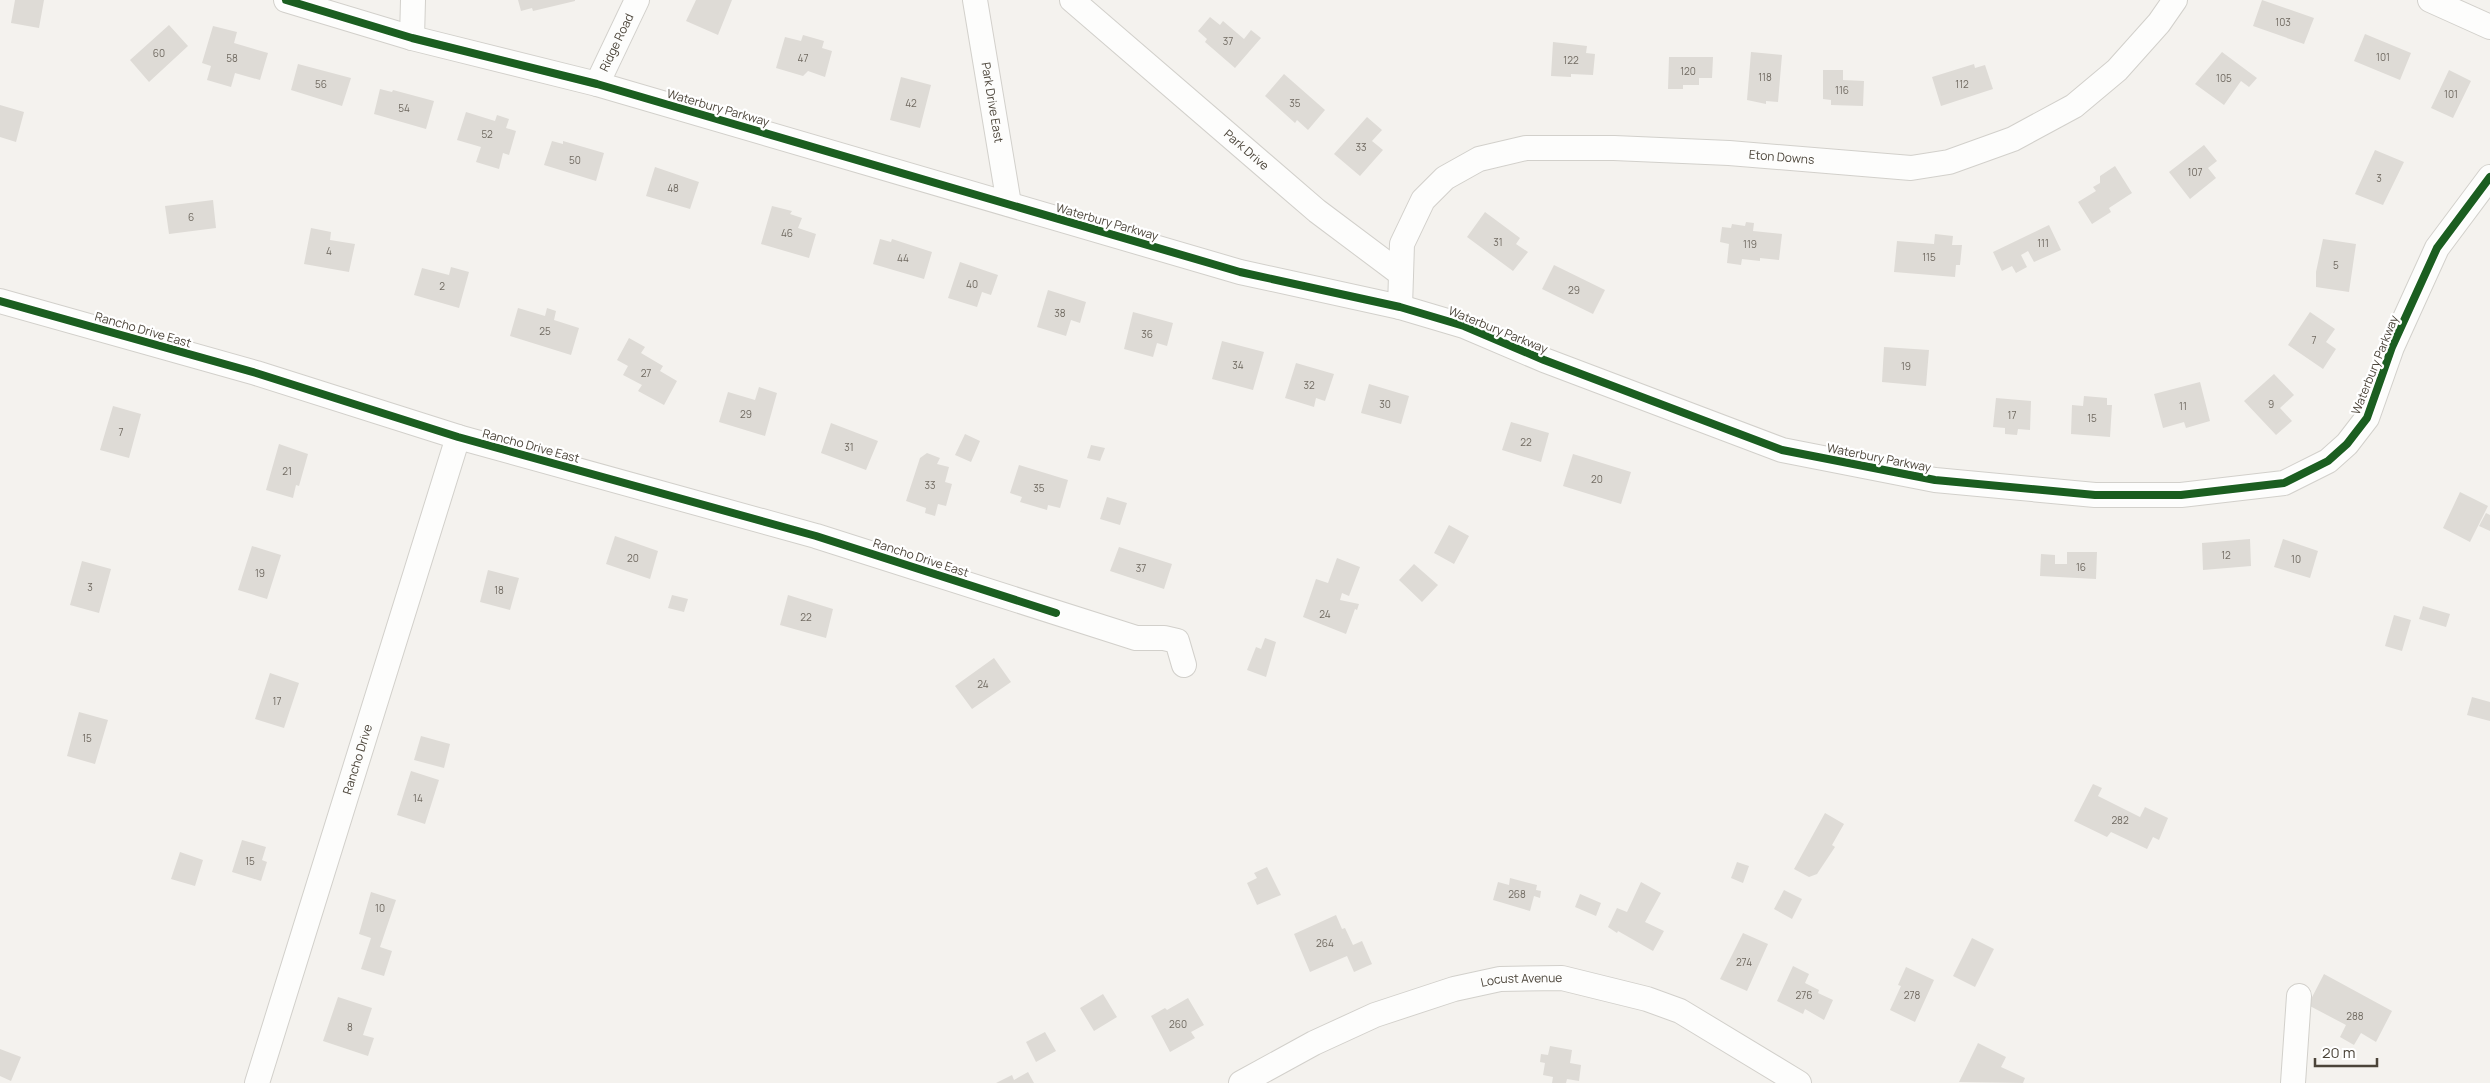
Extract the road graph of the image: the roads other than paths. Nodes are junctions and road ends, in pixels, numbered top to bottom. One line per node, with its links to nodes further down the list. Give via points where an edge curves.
1 (286, 0): 9 (street, Waterbury Parkway)
2 (413, 0): 9 (street)
3 (637, 0): 10 (street, Ridge Road)
4 (975, 0): 12 (street, Park Drive East)
5 (1072, 0): 13 (street, Park Drive, via 1316,211)
6 (2175, 0): 13 (street, Eton Downs, via 2117,70 2074,106 2013,139 1949,162 1911,168 1729,153 1614,148 1526,148 1479,159 1444,178 1423,200 1402,244)
7 (2430, 0): 8 (street)
8 (2490, 27)
9 (412, 38): 10 (street, Waterbury Parkway)
10 (597, 84): 12 (street, Waterbury Parkway)
11 (2490, 177): 15 (street, Waterbury Parkway, via 2437,248 2392,346 2367,418 2356,434 2328,461 2284,484 2181,495 2095,495 1935,480 1782,450 1544,360 1464,326)
12 (1009, 204): 15 (street, Waterbury Parkway, via 1240,272)
13 (1401, 274): 15 (street)
14 (0, 301): 16 (street, Rancho Drive East, via 256,373)
15 (1400, 307)
16 (458, 437): 17 (street, Rancho Drive East, via 816,536 1136,638 1177,641); 19 (street, Rancho Drive)
17 (1184, 665)
18 (2299, 996): 22 (street)
19 (257, 1083)
20 (1241, 1083): 21 (street, Locust Avenue, via 1314,1043 1376,1015 1454,989 1500,980 1562,978 1647,999 1680,1011)
21 (1799, 1083)
22 (2293, 1083)

